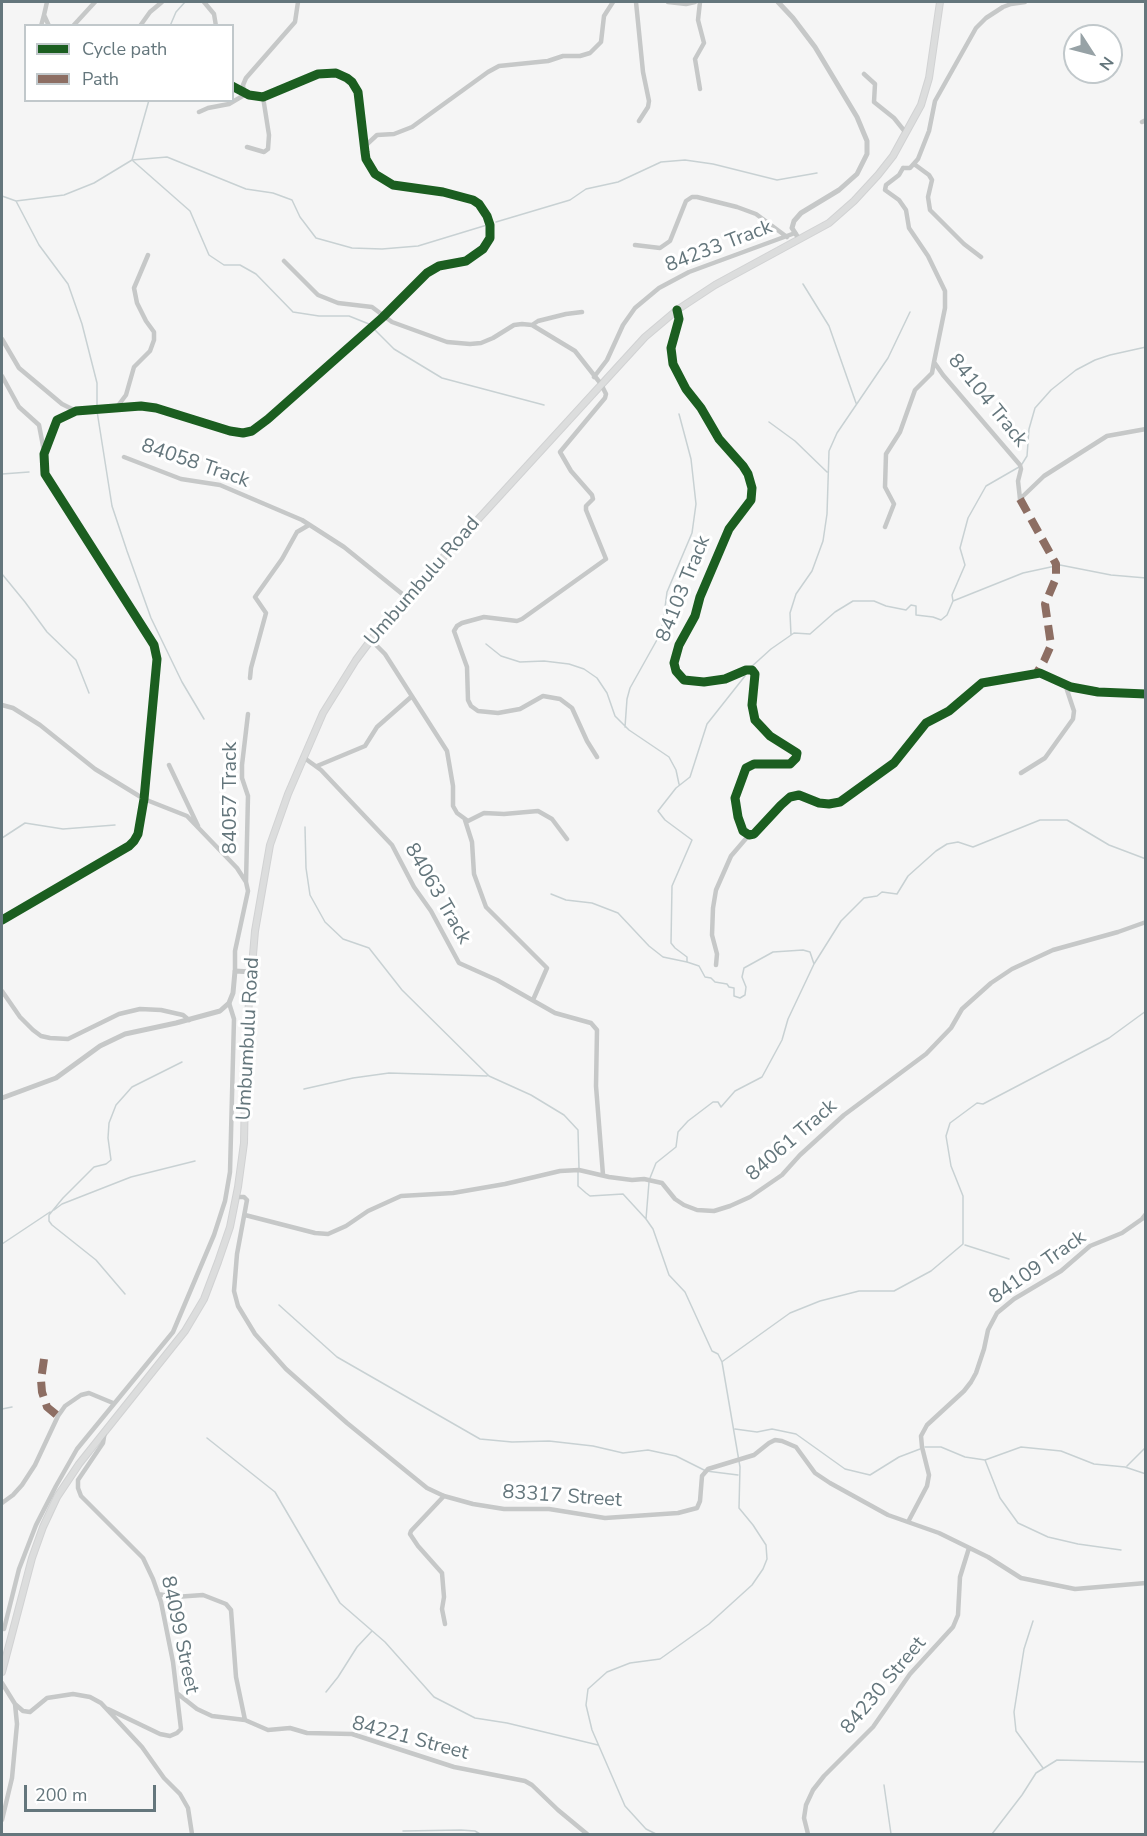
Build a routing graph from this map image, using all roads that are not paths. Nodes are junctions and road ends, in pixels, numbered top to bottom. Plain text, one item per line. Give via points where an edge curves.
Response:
1 (47, 2) edge
2 (95, 2) edge
3 (162, 2) edge
4 (204, 2) edge
5 (298, 2) edge
6 (613, 2) edge
7 (636, 2) edge
8 (668, 2) edge
9 (695, 2) edge
10 (700, 2) edge
11 (778, 2) edge
12 (940, 2) edge
13 (1025, 2) edge
14 (44, 15) junction
15 (42, 24) edge
16 (48, 24) edge
17 (75, 24) edge
18 (141, 24) edge
19 (216, 24) edge
20 (864, 74) dead end
21 (234, 87) edge
22 (700, 89) dead end
23 (246, 94) junction
24 (263, 97) junction
25 (233, 102) edge
26 (234, 102) edge
27 (199, 112) dead end
28 (639, 121) dead end
29 (906, 133) junction
30 (247, 147) dead end
31 (364, 147) junction
32 (893, 156) junction
33 (914, 164) junction
34 (903, 168) junction
35 (797, 236) junction
36 (786, 237) junction
37 (635, 245) dead end
38 (148, 255) dead end
39 (981, 257) dead end
40 (284, 261) dead end
41 (677, 310) junction
42 (582, 312) dead end
43 (383, 317) junction
44 (532, 325) junction
45 (2, 339) edge
46 (934, 362) junction
47 (2, 376) edge
48 (594, 377) junction
49 (601, 384) junction
50 (117, 407) junction
51 (76, 411) junction
52 (1146, 429) edge
53 (44, 453) junction
54 (124, 457) dead end
55 (309, 525) junction
56 (885, 527) dead end
57 (406, 597) junction
58 (370, 639) junction
59 (250, 678) dead end
60 (1065, 684) junction
61 (1146, 694) edge
62 (411, 697) junction
63 (2, 705) edge
64 (248, 714) dead end
65 (303, 757) junction
66 (597, 757) dead end
67 (169, 765) dead end
68 (317, 766) junction
69 (1021, 773) dead end
70 (144, 799) junction
71 (465, 820) junction
72 (200, 831) junction
73 (749, 835) junction
74 (567, 839) dead end
75 (246, 882) junction
76 (2, 920) edge
77 (1146, 922) edge
78 (716, 965) dead end
79 (235, 971) junction
80 (252, 972) junction
81 (2, 991) edge
82 (533, 1000) junction
83 (229, 1003) junction
84 (189, 1020) junction
85 (2, 1098) edge
86 (603, 1175) junction
87 (236, 1200) junction
88 (225, 1201) junction
89 (1146, 1214) edge
90 (245, 1215) junction
91 (173, 1332) junction
92 (180, 1337) junction
93 (113, 1403) junction
94 (105, 1431) junction
95 (444, 1496) junction
96 (2, 1503) edge
97 (908, 1521) junction
98 (969, 1548) junction
99 (1146, 1583) edge
100 (158, 1594) junction
101 (445, 1624) dead end
102 (3, 1628) edge
103 (12, 1632) junction
104 (2, 1672) edge
105 (2, 1683) edge
106 (178, 1694) junction
107 (15, 1704) junction
108 (108, 1709) junction
109 (245, 1720) junction
110 (2, 1820) edge
111 (192, 1834) edge
112 (587, 1834) edge
113 (808, 1834) edge

1 - 14 street
2 - 17 street
3 - 18 street
4 - 19 street via 214,14
5 - 23 street via 295,22 244,82
6 - 31 street via 604,16 601,42 590,53 499,66 412,127 377,135
7 - 28 street via 649,101
8 - 9 street
10 - 22 street via 698,20 704,43 695,59
11 - 35 street via 815,47 860,122 867,141 867,154 857,174 796,218 792,225
12 - 29 main road, Umbumbulu Road via 929,78 921,105
13 - 33 street via 1003,7 976,28 935,100 924,146
14 - 15 street
14 - 16 street
20 - 29 street via 875,84 874,102
21 - 23 street
23 - 24 street
23 - 26 street
24 - 30 street via 268,149 264,152
24 - 31 street via 318,74 342,75 352,81 358,92
25 - 27 street
29 - 32 main road, Umbumbulu Road
31 - 43 street via 370,167 386,182 468,198 483,209 490,225 490,238 483,249 465,261 439,266 428,273
32 - 34 street
32 - 35 main road, Umbumbulu Road via 829,223
33 - 34 street
33 - 39 street via 932,180 930,210
34 - 46 street, 84104 Track via 885,190 906,210 909,228 945,291
35 - 36 street, 84233 Track
35 - 41 main road, Umbumbulu Road
36 - 37 street via 756,214 692,197 670,241 660,248
36 - 48 street, 84233 Track via 689,272 659,288 635,308
38 - 50 street via 134,288 154,340 150,351 134,367 126,395
40 - 43 street via 318,295 338,303 372,307
41 - 49 main road, Umbumbulu Road
41 - 73 street, 84103 Track via 679,319 671,348 673,364 718,439 743,466 752,488 751,500 729,529 695,616 679,645 676,671 684,680 704,682 725,680 752,670 755,720 770,736 797,753 790,764 754,764 742,774 735,807 740,825
42 - 44 street
43 - 44 street via 424,335 462,344 488,340 514,325
43 - 50 street via 252,431 230,431 148,407
44 - 48 street via 575,351
45 - 51 street via 19,368
46 - 52 street, 84104 Track via 1020,465 1020,499 1044,476 1107,436
46 - 56 street via 932,373 915,390 900,432 886,454 885,487 894,504
47 - 53 street via 19,407 39,425
48 - 49 street
49 - 57 main road, Umbumbulu Road
49 - 66 street via 605,398 560,452 592,495 586,510 606,559 522,619 484,617 462,623 454,631 467,667 471,706 478,711 498,713 520,708 543,696 560,699 572,708
50 - 51 street
51 - 53 street via 57,420
53 - 70 street via 45,474 154,645 156,684
54 - 55 street, 84058 Track via 181,479 220,485
55 - 57 street, 84058 Track via 344,547
55 - 59 street via 297,532 255,597 266,613
57 - 58 main road, Umbumbulu Road
58 - 62 street via 385,654
58 - 65 main road, Umbumbulu Road via 324,713
60 - 61 street via 1098,692
60 - 69 street via 1073,719 1046,758
60 - 73 street via 1040,673 982,683 949,711 926,723 894,763 840,802 819,803 799,795 790,797 759,831
62 - 68 street via 377,727 365,746
62 - 71 street via 447,751 453,806
63 - 70 street via 40,725 94,769
64 - 75 street, 84057 Track via 242,765 248,796
65 - 68 street, 84063 Track
65 - 80 main road, Umbumbulu Road via 270,845 256,922
67 - 72 street
68 - 82 street, 84063 Track via 392,844 459,963
70 - 72 street via 186,816
70 - 76 street via 138,834 129,846
71 - 74 street via 484,813 538,811 552,819
71 - 82 street via 483,902 547,968
72 - 75 street
73 - 78 street via 731,856 716,890 712,935
75 - 79 street, 84057 Track via 248,891 235,951
77 - 86 street, 84061 Track via 1053,950 991,983 962,1009 938,1044 844,1115 782,1175 750,1197 714,1211 697,1210 675,1199 662,1182
79 - 80 street
79 - 83 street
80 - 87 main road, Umbumbulu Road via 244,1143
81 - 84 street via 33,1030 50,1038 68,1039 119,1014 140,1009 161,1010
82 - 86 street, 84063 Track via 555,1013 591,1023 597,1030 596,1086
83 - 84 street via 220,1011
83 - 88 street via 234,1018 230,1172
84 - 85 street via 125,1034 56,1078
86 - 90 street, 84061 Track via 560,1171 475,1189 401,1196 328,1234
87 - 88 street
87 - 90 street via 248,1200
87 - 92 main road, Umbumbulu Road via 204,1299
88 - 91 street
89 - 97 street, 84109 Track via 1122,1233 1090,1246 1061,1271 997,1313 971,1382 927,1425 921,1436 929,1475
90 - 95 street, 83317 Street via 234,1291 255,1334 286,1369 347,1423 427,1488
91 - 92 street
91 - 93 street
92 - 94 main road, Umbumbulu Road
93 - 96 street via 89,1393 65,1406 35,1465 13,1496
93 - 102 street via 77,1449 36,1525
94 - 100 street, 84099 Street via 103,1443 78,1479 78,1488 81,1496 143,1558
94 - 103 main road, Umbumbulu Road via 57,1497 43,1527
95 - 97 street, 83317 Street via 504,1509 549,1509 605,1518 678,1513 697,1508 702,1476 708,1468 754,1455 775,1440 796,1447 822,1478 877,1510
95 - 101 street via 410,1534 442,1573
97 - 98 street, 83317 Street
98 - 99 street, 83317 Street via 1021,1578 1058,1587 1083,1589
98 - 113 street, 84230 Street via 960,1577 958,1615 953,1627 910,1674 873,1727 813,1790 804,1818
100 - 106 street, 84099 Street
100 - 109 street via 175,1598 203,1595 231,1610 236,1677
102 - 103 street
103 - 104 main road, Umbumbulu Road
105 - 107 street
106 - 108 street, 84099 Street via 181,1729 170,1736
106 - 109 street, 84221 Street via 203,1713
107 - 108 street via 30,1712 47,1698 72,1694 95,1699
107 - 110 street via 14,1767
108 - 111 street via 185,1801
109 - 112 street, 84221 Street via 268,1730 290,1728 308,1733 352,1734 454,1767 525,1781

